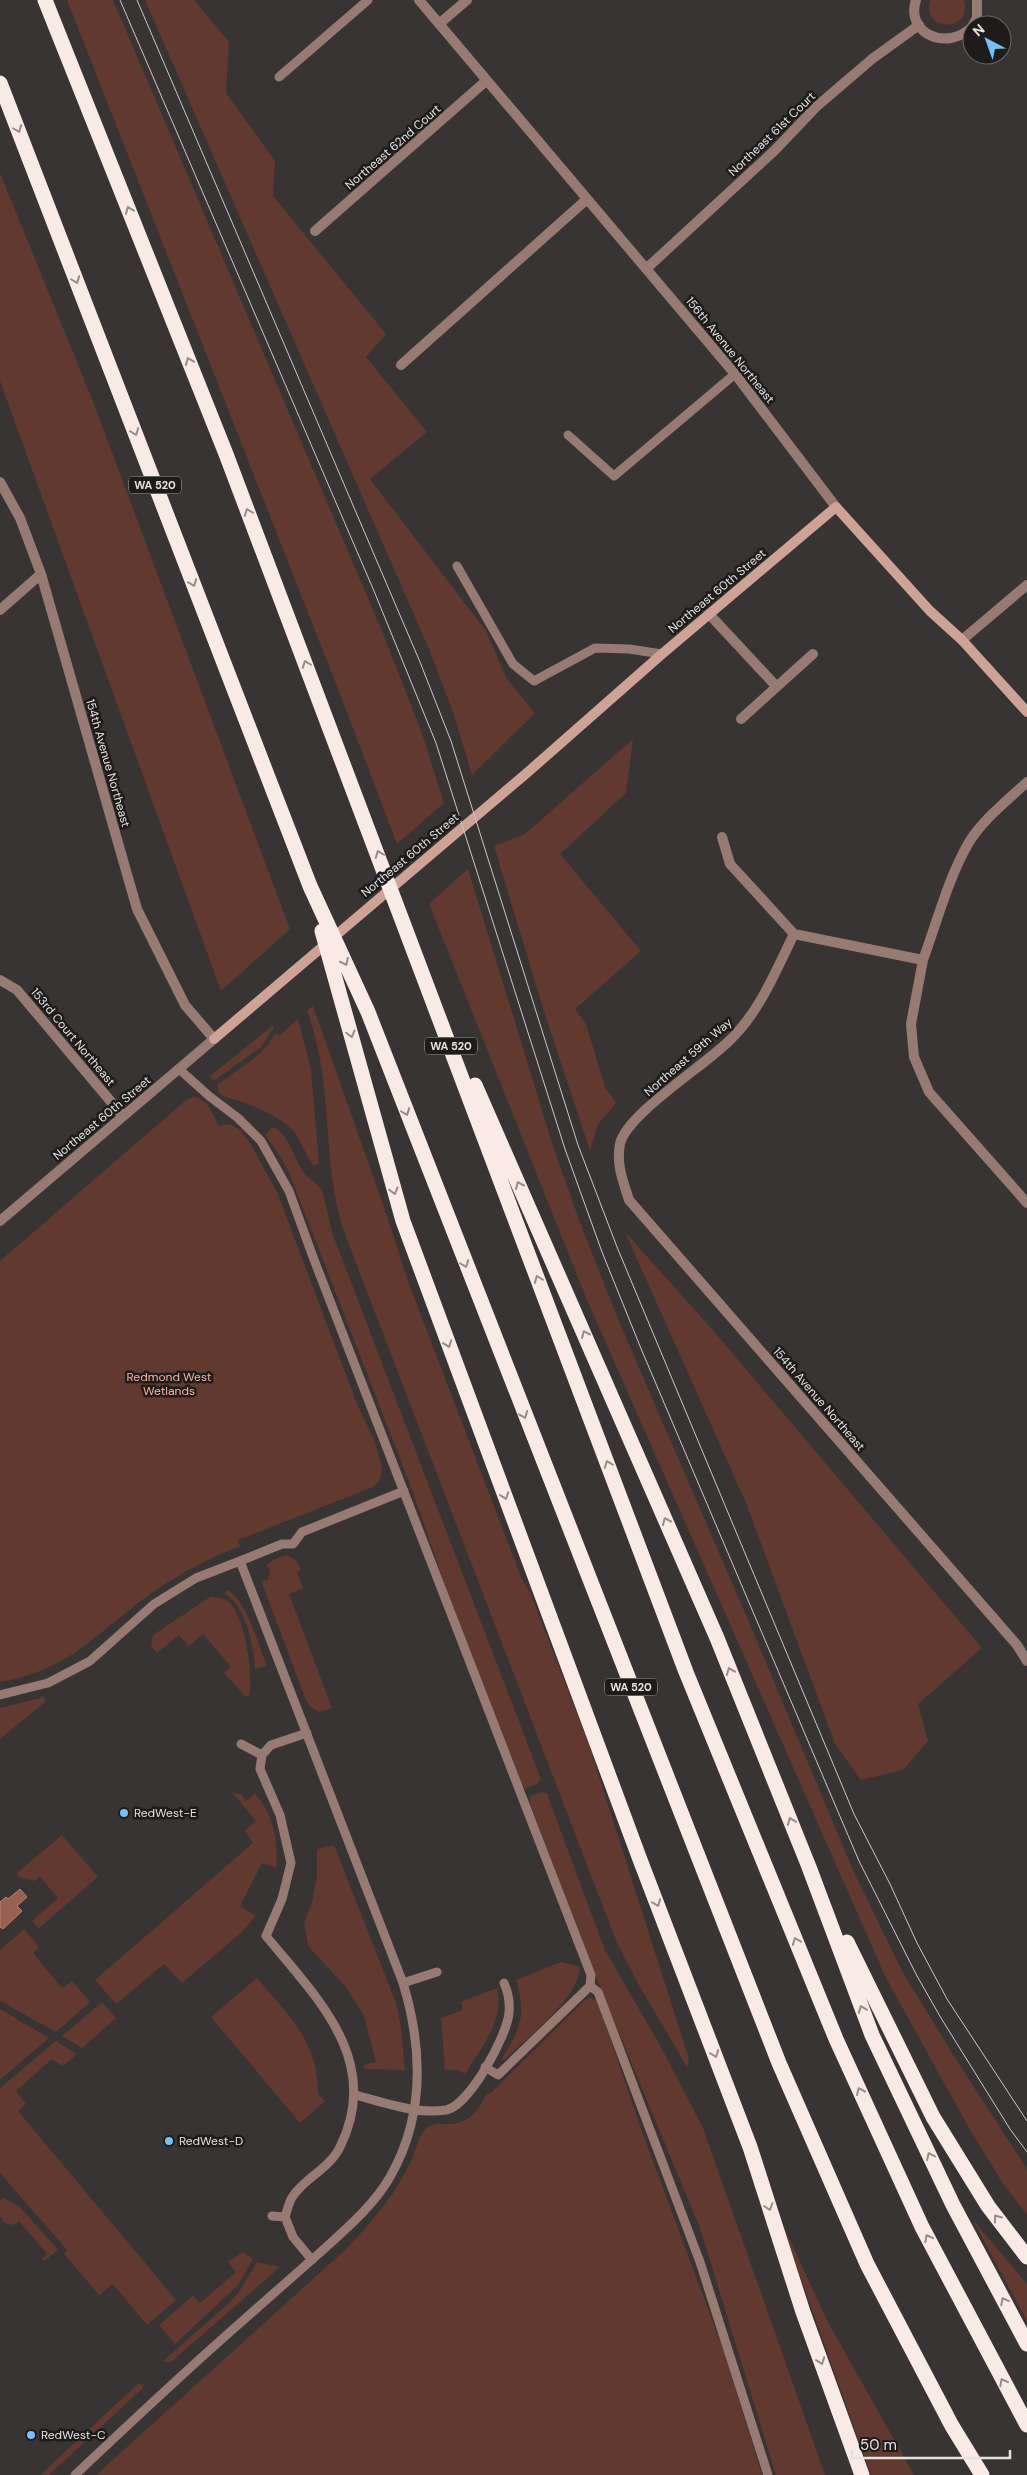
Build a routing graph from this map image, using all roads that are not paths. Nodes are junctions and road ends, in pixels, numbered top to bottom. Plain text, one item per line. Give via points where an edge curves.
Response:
1 (45, 0) edge
2 (368, 0) edge
3 (419, 0) edge
4 (468, 0) edge
5 (916, 0) edge
6 (977, 0) edge
7 (977, 15) edge
8 (439, 24) junction
9 (919, 25) junction
10 (962, 34) edge
11 (279, 77) dead end
12 (486, 81) junction
13 (0, 83) edge
14 (586, 200) junction
15 (315, 231) dead end
16 (647, 268) junction
17 (401, 365) dead end
18 (735, 374) junction
19 (568, 435) dead end
20 (0, 482) edge
21 (836, 507) junction
22 (457, 566) dead end
23 (42, 574) junction
24 (1027, 585) edge
25 (0, 610) edge
26 (709, 614) junction
27 (962, 640) junction
28 (662, 654) junction
29 (813, 654) dead end
30 (776, 686) junction
31 (1027, 712) edge
32 (741, 719) dead end
33 (1027, 782) edge
34 (722, 837) dead end
35 (310, 886) junction
36 (408, 932) junction
37 (794, 934) junction
38 (923, 960) junction
39 (0, 980) edge
40 (214, 1039) junction
41 (180, 1069) junction
42 (123, 1116) junction
43 (620, 1142) joint
44 (1027, 1202) edge
45 (0, 1222) edge
46 (404, 1491) junction
47 (240, 1561) junction
48 (1027, 1661) edge
49 (0, 1696) edge
50 (307, 1733) junction
51 (241, 1744) dead end
52 (262, 1755) junction
53 (810, 1866) junction
54 (437, 1972) dead end
55 (504, 1983) dead end
56 (403, 1984) junction
57 (590, 1986) junction
58 (485, 2067) junction
59 (355, 2095) junction
60 (415, 2109) junction
61 (272, 2216) dead end
62 (285, 2217) junction
63 (1027, 2257) edge
64 (312, 2260) junction
65 (1027, 2344) edge
66 (1027, 2425) edge
67 (75, 2475) edge
68 (768, 2475) edge
69 (862, 2475) edge
70 (982, 2475) edge

36 -> 1 highway, WA 520 via 226,454
2 - 11 lane
3 - 8 street, 156th Avenue Northeast
4 - 8 street
5 - 9 street via 915,15
6 - 7 street
8 - 12 street, 156th Avenue Northeast
9 - 10 street via 935,38 955,39
9 - 16 street, Northeast 61st Court via 872,58 816,107 774,151
12 - 14 street, 156th Avenue Northeast
12 - 15 street, Northeast 62nd Court
13 -> 35 highway, WA 520
14 - 16 street, 156th Avenue Northeast
14 - 17 street
16 - 18 street, 156th Avenue Northeast
18 - 19 lane via 614,476
18 - 21 street, 156th Avenue Northeast
20 - 23 street, 154th Avenue Northeast via 20,518
21 - 26 street, Northeast 60th Street
21 - 27 street, 156th Avenue Northeast via 930,611
22 - 28 lane via 513,664 534,681 595,648
23 - 25 street
23 - 40 street, 154th Avenue Northeast via 137,909 185,1004
24 - 27 street
26 - 28 street, Northeast 60th Street
26 - 30 street
27 - 31 street, 156th Avenue Northeast
28 - 40 street, Northeast 60th Street
29 - 30 street
30 - 32 street
33 - 38 street via 968,843
34 - 37 street via 730,864
35 -> 69 highway via 403,1221 750,2146 803,2312
35 -> 70 highway, WA 520 via 368,1012 778,2062 867,2264 952,2426
53 -> 36 highway via 717,1638
66 -> 36 highway, WA 520 via 922,2228 836,2039 686,1672
37 - 38 street
37 - 43 street, Northeast 59th Way via 754,1013 732,1039 633,1122
38 - 44 street via 911,1024 914,1057 925,1084 950,1117
39 - 42 street, 153rd Court Northeast via 17,990
40 - 41 street, Northeast 60th Street
41 - 42 street, Northeast 60th Street
41 - 46 lane via 261,1141 289,1191 312,1258
42 - 45 street, Northeast 60th Street
43 - 48 street, 154th Avenue Northeast via 618,1166 628,1200 1017,1645
46 - 47 lane via 302,1532 293,1544 282,1544
46 - 57 lane via 591,1975
47 - 49 lane via 196,1578 154,1604 90,1660 48,1683
47 - 50 lane
50 - 52 lane via 271,1745
50 - 56 lane
51 - 52 lane
52 - 59 lane via 260,1769 280,1815 291,1863 282,1899 266,1936 338,2027 351,2060
63 -> 53 highway via 959,2163 933,2117
65 -> 53 highway via 953,2205 872,2035
54 - 56 lane
55 - 58 lane via 509,2014 497,2047
56 - 60 lane via 416,2035
57 - 58 lane via 498,2075
57 - 68 lane via 598,1992 700,2262
58 - 60 lane via 463,2100 447,2110
59 - 60 lane
59 - 62 lane via 340,2148 320,2172 293,2196
60 - 64 lane via 390,2177 356,2220
61 - 62 lane
62 - 64 lane via 293,2237
64 - 67 lane via 210,2349

